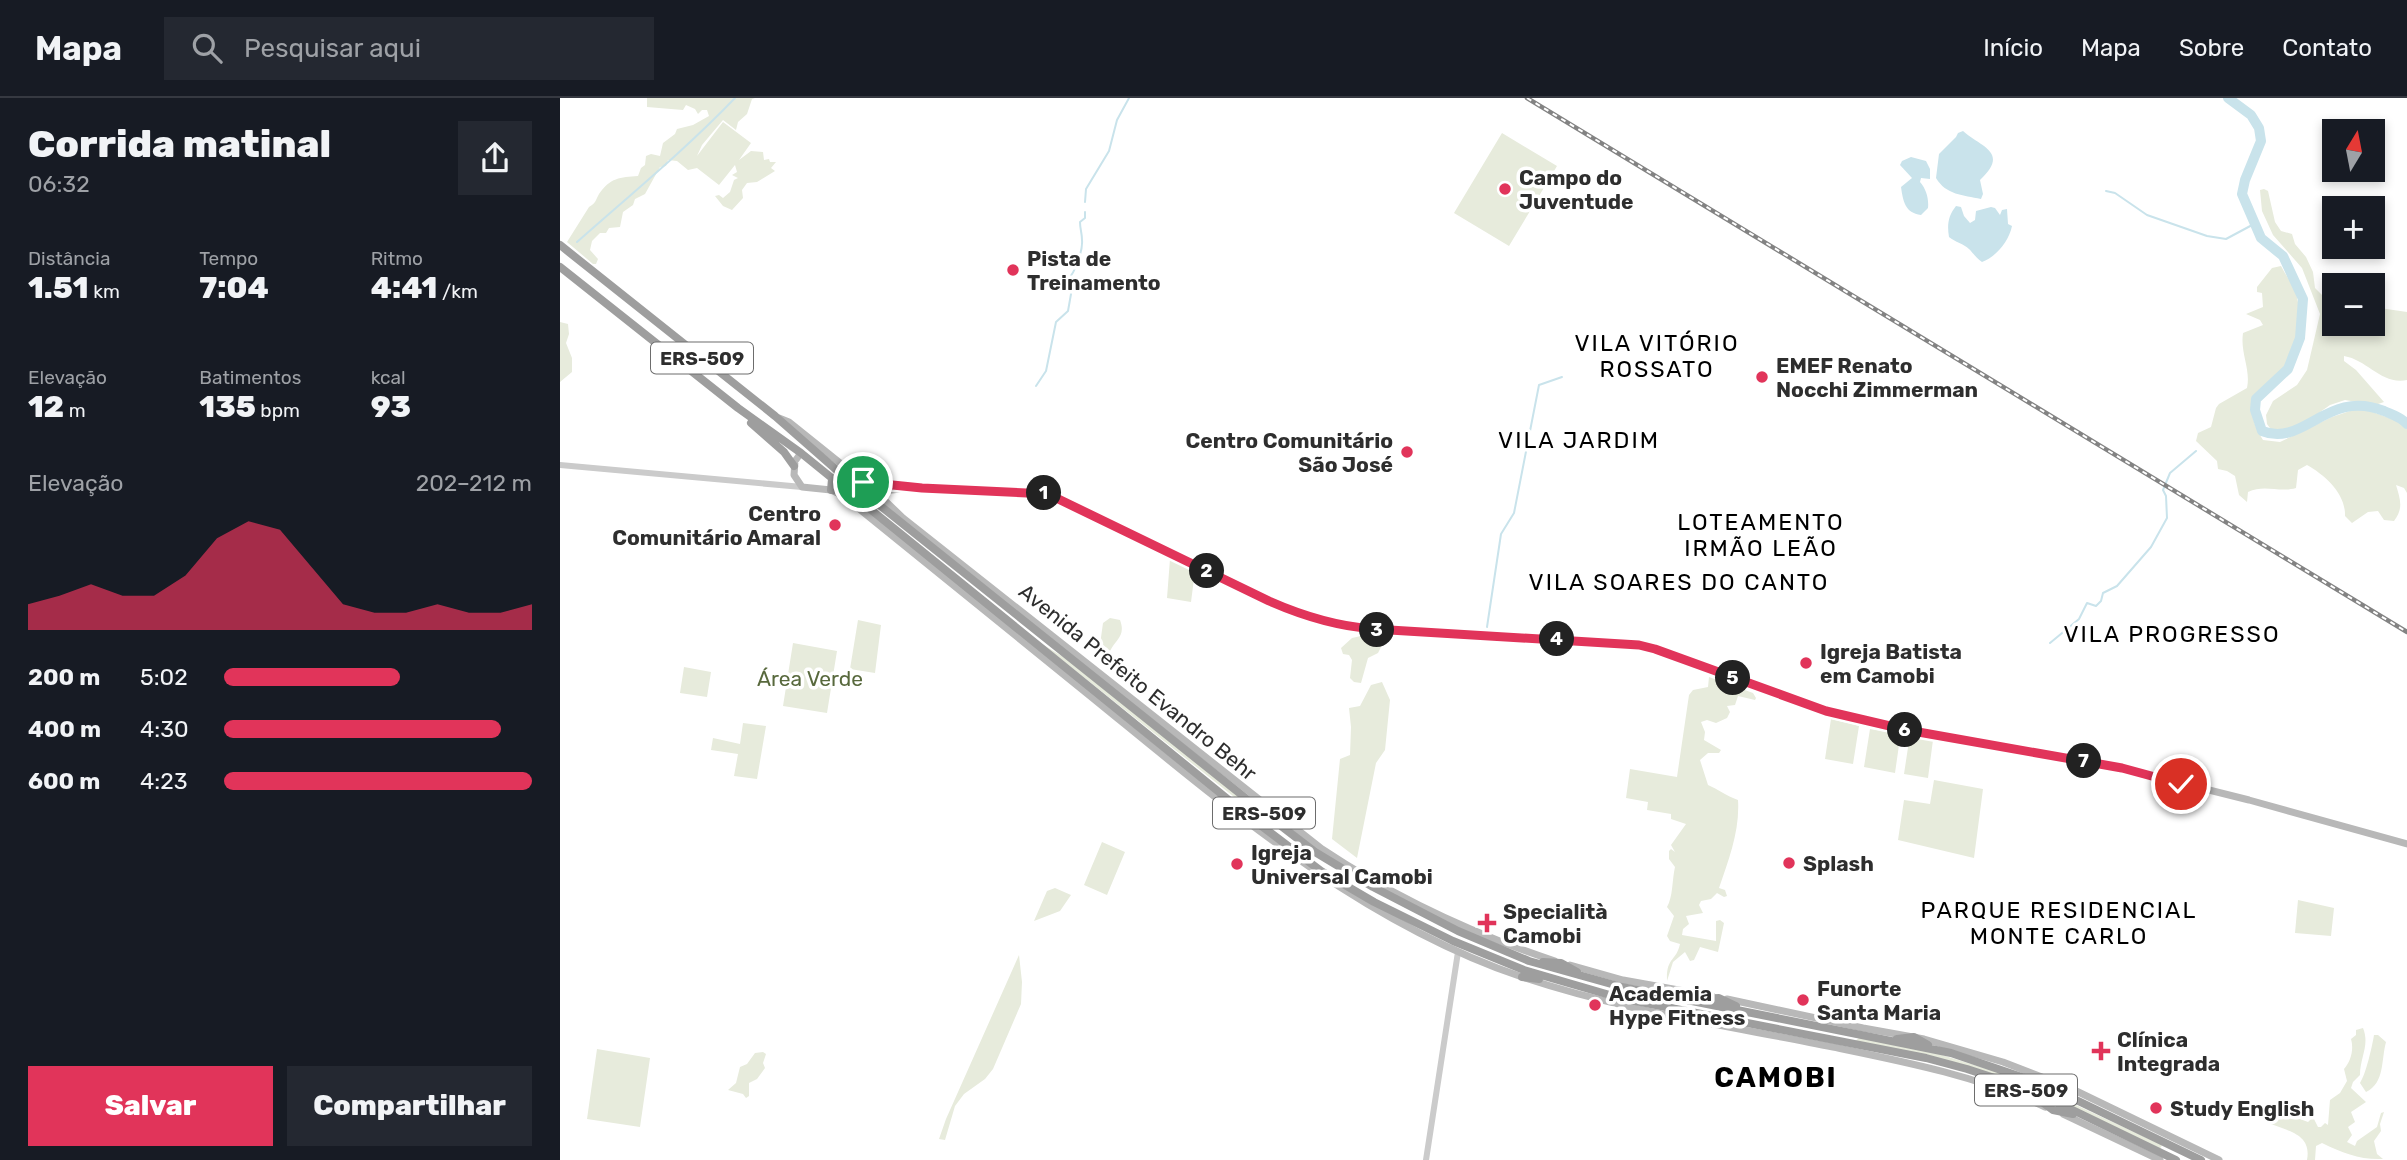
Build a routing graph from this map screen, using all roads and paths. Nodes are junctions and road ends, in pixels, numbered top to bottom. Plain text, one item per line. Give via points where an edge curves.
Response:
1 (560, 245) edge
2 (560, 267) edge
3 (738, 408) junction
4 (775, 416) junction
5 (816, 452) junction
6 (801, 453) junction
7 (560, 465) edge
8 (794, 470) junction
9 (832, 479) junction
10 (848, 480) junction
11 (863, 482) junction
12 (784, 486) junction
13 (802, 487) junction
14 (922, 488) junction
15 (831, 490) junction
16 (846, 490) junction
17 (878, 499) junction
18 (865, 505) junction
19 (965, 574) junction
20 (958, 582) junction
21 (995, 589) junction
22 (976, 604) junction
23 (1017, 615) junction
24 (1031, 645) junction
25 (1061, 650) junction
26 (1181, 769) junction
27 (1217, 791) junction
28 (2407, 844) edge
29 (1318, 850) junction
30 (1295, 852) junction
31 (1374, 902) junction
32 (1407, 925) junction
33 (1482, 942) junction
34 (1462, 949) junction
35 (1529, 961) junction
36 (1561, 963) junction
37 (1521, 977) junction
38 (1592, 980) junction
39 (1557, 981) junction
40 (1718, 998) junction
41 (1686, 999) junction
42 (1749, 1012) junction
43 (1862, 1032) junction
44 (1808, 1036) junction
45 (1914, 1037) junction
46 (1891, 1040) junction
47 (1835, 1041) junction
48 (1845, 1043) junction
49 (1820, 1044) junction
50 (1936, 1050) junction
51 (2028, 1090) junction
52 (2053, 1110) junction
53 (2087, 1117) junction
54 (1426, 1160) edge
55 (2160, 1160) edge
56 (2176, 1160) edge
57 (2201, 1160) edge
58 (2219, 1160) edge

1 - 4 highway, Avenida Prefeito Evandro Behr / ERS-509
2 - 3 highway, Avenida Prefeito Evandro Behr / ERS-509
3 - 6 highway, Avenida Prefeito Evandro Behr / ERS-509
3 - 8 highway, ERS-509 via 784,452
4 - 5 highway, Avenida Prefeito Evandro Behr / ERS-509
4 - 11 main road, Avenida Prefeito Evandro Behr / ERS-509 via 789,422
5 - 6 highway
5 - 10 highway, Avenida Prefeito Evandro Behr / ERS-509
6 - 8 main road
6 - 9 highway, Avenida Prefeito Evandro Behr / ERS-509
7 - 12 street
8 - 12 street
8 - 13 main road, ERS-509
9 - 15 highway
9 - 16 highway, Avenida Prefeito Evandro Behr / ERS-509
10 - 11 highway
10 - 17 highway, Avenida Prefeito Evandro Behr / ERS-509
11 - 14 main road
11 - 17 main road, Avenida Prefeito Evandro Behr / ERS-509
12 - 13 street
13 - 15 main road, Avenida Prefeito Evandro Behr / ERS-509
14 - 17 main road via 889,489
14 - 28 main road via 1048,494 1269,601 1335,624 1639,645 1826,711 2122,768
15 - 16 highway
15 - 22 main road, Avenida Prefeito Evandro Behr / ERS-509
16 - 18 highway, Avenida Prefeito Evandro Behr / ERS-509
17 - 18 highway
17 - 19 highway, Avenida Prefeito Evandro Behr / ERS-509
17 - 21 main road, Avenida Prefeito Evandro Behr / ERS-509
18 - 20 highway, Avenida Prefeito Evandro Behr / ERS-509
19 - 21 highway, ERS-509
19 - 23 highway, Avenida Prefeito Evandro Behr / ERS-509
20 - 22 highway, ERS-509
20 - 24 highway, Avenida Prefeito Evandro Behr / ERS-509
21 - 23 highway, ERS-509
21 - 29 main road, Avenida Prefeito Evandro Behr / ERS-509
22 - 24 main road, Avenida Prefeito Evandro Behr / ERS-509
23 - 25 highway, Avenida Prefeito Evandro Behr / ERS-509
24 - 25 highway, ERS-509 via 1042,641
24 - 26 main road, Avenida Prefeito Evandro Behr / ERS-509
24 - 27 highway, Avenida Prefeito Evandro Behr / ERS-509
25 - 29 highway, Avenida Prefeito Evandro Behr / ERS-509
26 - 27 highway, ERS-509
26 - 32 main road, Avenida Prefeito Evandro Behr / ERS-509 via 1283,849
27 - 30 highway, Avenida Prefeito Evandro Behr / ERS-509
29 - 30 highway, ERS-509
29 - 33 highway, Avenida Prefeito Evandro Behr / ERS-509 via 1383,893
29 - 36 main road, Avenida Prefeito Evandro Behr / ERS-509 via 1416,904 1512,947
30 - 31 highway, Avenida Prefeito Evandro Behr / ERS-509
31 - 32 highway, ERS-509
31 - 34 highway, Avenida Prefeito Evandro Behr / ERS-509
32 - 34 main road, Avenida Prefeito Evandro Behr / ERS-509
33 - 34 highway
33 - 35 highway, Avenida Prefeito Evandro Behr / ERS-509
34 - 37 main road, Avenida Prefeito Evandro Behr / ERS-509
34 - 39 highway, Avenida Prefeito Evandro Behr / ERS-509
34 - 54 street
35 - 36 highway, ERS-509
35 - 38 highway, Avenida Prefeito Evandro Behr / ERS-509
36 - 38 highway, ERS-509
36 - 40 main road, Avenida Prefeito Evandro Behr / ERS-509
37 - 39 highway, ERS-509
37 - 49 main road, Avenida Prefeito Evandro Behr / ERS-509 via 1619,1004
38 - 41 highway, Avenida Prefeito Evandro Behr / ERS-509
39 - 44 highway, Avenida Prefeito Evandro Behr / ERS-509
40 - 41 highway, ERS-509
40 - 42 highway, ERS-509
40 - 43 main road, Avenida Prefeito Evandro Behr / ERS-509
41 - 42 highway, Avenida Prefeito Evandro Behr / ERS-509
42 - 43 highway, Avenida Prefeito Evandro Behr / ERS-509
43 - 45 main road, Avenida Prefeito Evandro Behr / ERS-509
43 - 46 highway, Avenida Prefeito Evandro Behr / ERS-509
43 - 48 highway
44 - 47 highway, Avenida Prefeito Evandro Behr / ERS-509
44 - 49 highway, ERS-509
45 - 46 highway, ERS-509
45 - 50 highway, ERS-509
45 - 58 main road, Avenida Prefeito Evandro Behr / ERS-509 via 2076,1090
46 - 50 highway, Avenida Prefeito Evandro Behr / ERS-509
47 - 48 highway, Avenida Prefeito Evandro Behr / ERS-509
47 - 49 highway, ERS-509
48 - 51 highway, Avenida Prefeito Evandro Behr / ERS-509 via 1926,1058
49 - 52 main road, Avenida Prefeito Evandro Behr / ERS-509 via 1945,1071 2009,1090
50 - 57 highway, Avenida Prefeito Evandro Behr / ERS-509 via 2045,1086
51 - 52 highway, ERS-509
51 - 53 highway, Avenida Prefeito Evandro Behr / ERS-509
52 - 53 highway, ERS-509
52 - 55 main road, Avenida Prefeito Evandro Behr / ERS-509
53 - 56 highway, Avenida Prefeito Evandro Behr / ERS-509

